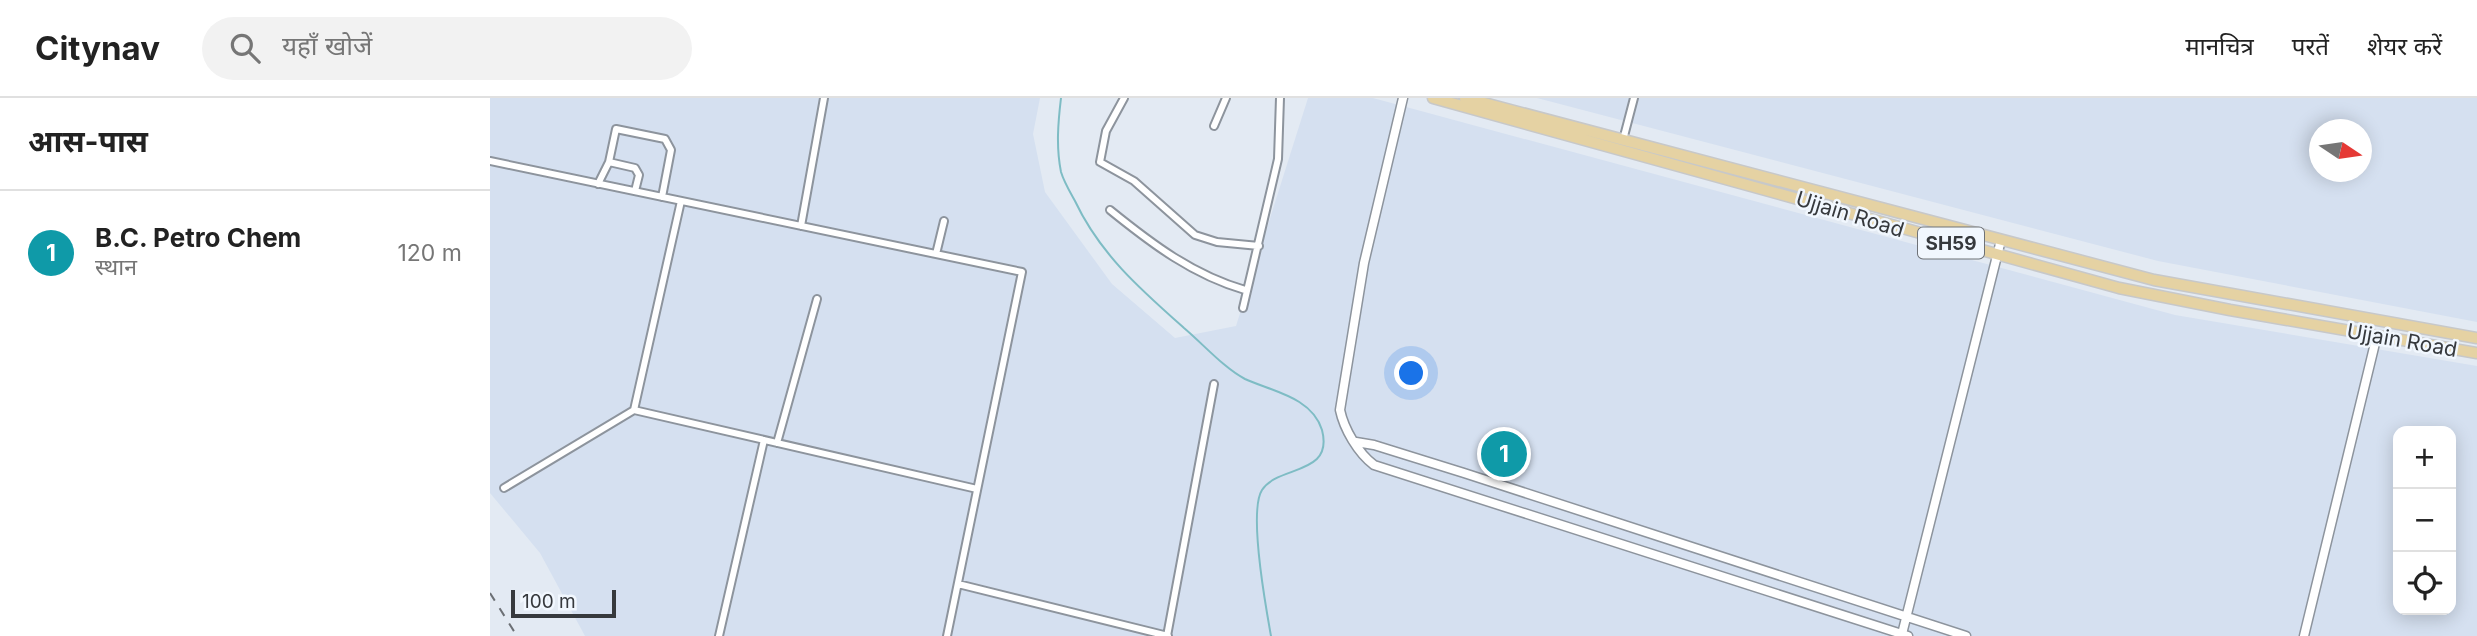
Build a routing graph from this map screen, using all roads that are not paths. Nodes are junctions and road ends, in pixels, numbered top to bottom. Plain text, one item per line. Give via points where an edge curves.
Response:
1 (824, 98) edge
2 (1124, 98) edge
3 (1226, 98) edge
4 (1280, 98) edge
5 (1403, 98) edge
6 (1433, 98) edge
7 (1465, 98) edge
8 (1634, 98) edge
9 (1214, 126) dead end
10 (1621, 145) junction
11 (490, 161) edge
12 (609, 162) junction
13 (598, 184) junction
14 (635, 191) junction
15 (662, 197) junction
16 (681, 201) junction
17 (1110, 210) dead end
18 (944, 220) dead end
19 (801, 226) junction
20 (2001, 240) junction
21 (1259, 246) junction
22 (936, 254) junction
23 (1998, 254) junction
24 (1245, 290) junction
25 (817, 299) dead end
26 (1243, 308) dead end
27 (2377, 335) junction
28 (2477, 338) edge
29 (2477, 353) edge
30 (1214, 384) dead end
31 (634, 410) junction
32 (764, 440) junction
33 (1356, 442) junction
34 (777, 443) junction
35 (504, 488) dead end
36 (977, 489) junction
37 (958, 584) junction
38 (1908, 618) junction
39 (1905, 635) edge
40 (719, 636) edge
41 (947, 636) edge
42 (1168, 636) edge
43 (1966, 636) edge
44 (2304, 636) edge

1 - 19 street
2 - 21 street via 1106,131 1100,162 1135,181 1195,235
3 - 9 street
4 - 21 street via 1278,159
5 - 33 street via 1364,263 1342,393 1343,424
6 - 10 main road, Ujjain Road / SH59
7 - 10 main road, Ujjain Road / SH59
8 - 10 street
10 - 20 main road, Ujjain Road / SH59
10 - 23 main road, Ujjain Road / SH59
11 - 13 street
12 - 13 street
12 - 14 street via 635,168 639,176
12 - 15 street via 616,129 665,139 671,150
13 - 14 street
14 - 15 street
15 - 16 street
16 - 19 street
16 - 31 street
17 - 24 street via 1205,277
18 - 22 street
19 - 22 street
20 - 23 street
20 - 28 main road, Ujjain Road / SH59 via 2228,296
21 - 24 street
22 - 36 street via 1022,272
23 - 27 main road, Ujjain Road / SH59 via 2160,297
23 - 38 street
24 - 26 street
25 - 34 street
27 - 29 main road, Ujjain Road / SH59
27 - 44 street
30 - 42 street
31 - 32 street
31 - 35 street
32 - 34 street
32 - 40 street
33 - 38 street via 1464,472
33 - 39 street via 1374,465
34 - 36 street
36 - 37 street
37 - 41 street
37 - 42 street
38 - 39 street
38 - 43 street

